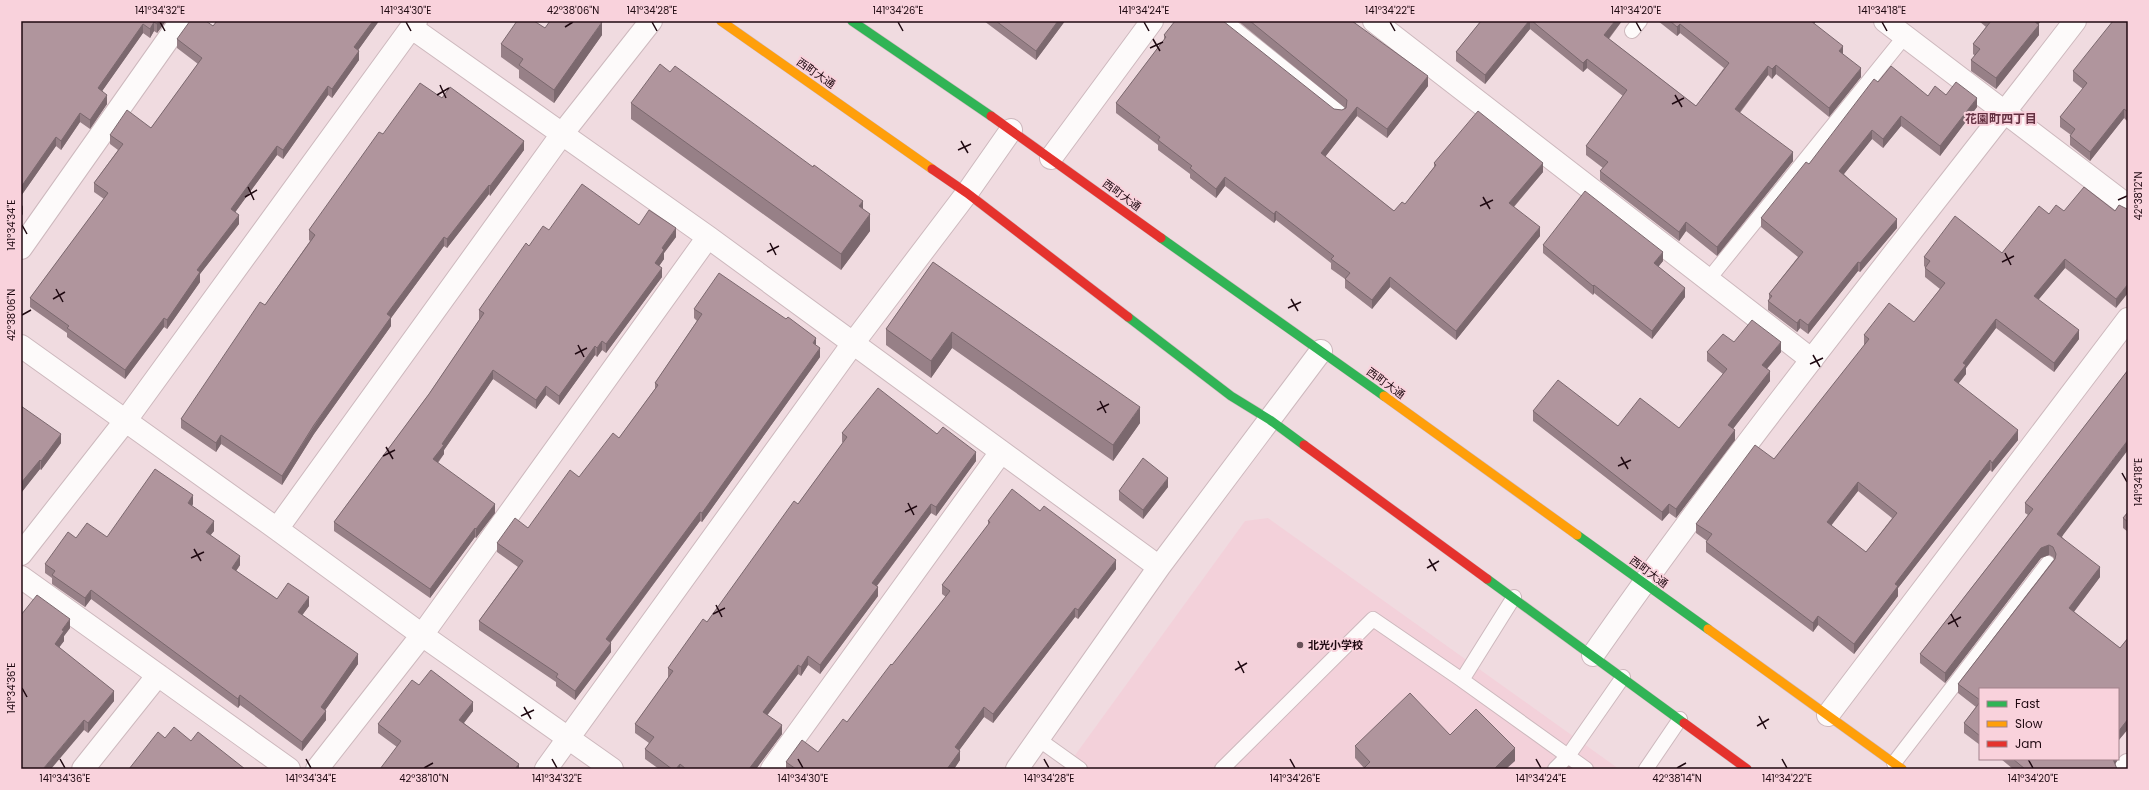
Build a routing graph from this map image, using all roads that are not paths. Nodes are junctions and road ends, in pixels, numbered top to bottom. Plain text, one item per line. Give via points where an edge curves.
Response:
1 (182, 21) edge
2 (651, 21) edge
3 (721, 21) edge
4 (852, 21) edge
5 (1152, 21) edge
6 (1225, 21) edge
7 (1374, 21) edge
8 (1885, 21) edge
9 (2074, 21) edge
10 (414, 24) edge
11 (1905, 36) junction
12 (2006, 111) junction
13 (1339, 112) edge
14 (1010, 130) junction
15 (562, 134) junction
16 (1051, 158) junction
17 (967, 193) junction
18 (2128, 206) edge
19 (708, 237) junction
20 (21, 248) edge
21 (1708, 280) junction
22 (2128, 319) edge
23 (854, 342) junction
24 (21, 346) edge
25 (1321, 351) junction
26 (1812, 360) junction
27 (126, 420) junction
28 (1270, 420) junction
29 (1001, 452) junction
30 (277, 529) junction
31 (21, 554) edge
32 (2048, 563) dead end
33 (1160, 567) junction
34 (21, 577) edge
35 (1643, 583) junction
36 (1514, 597) junction
37 (422, 635) junction
38 (1593, 655) junction
39 (158, 675) junction
40 (1623, 677) junction
41 (1462, 680) junction
42 (1828, 715) junction
43 (1680, 719) junction
44 (570, 738) junction
45 (1038, 739) junction
46 (1568, 756) junction
47 (1898, 766) edge
48 (2128, 766) edge
49 (83, 769) edge
50 (289, 769) edge
51 (317, 769) edge
52 (546, 769) edge
53 (612, 769) edge
54 (772, 769) edge
55 (1016, 769) edge
56 (1080, 769) edge
57 (1222, 769) edge
58 (1555, 769) edge
59 (1586, 769) edge
60 (1646, 769) edge
61 (1747, 769) edge
62 (2125, 769) edge

1 - 20 street
2 - 15 street
3 - 17 street, 西町大通
4 - 14 street, 西町大通
5 - 16 street
6 - 13 lane
7 - 21 street
8 - 11 street
9 - 12 street
10 - 15 street
10 - 27 street
11 - 12 street
11 - 21 lane
12 - 18 street
12 - 26 street
14 - 16 street, 西町大通
14 - 17 street
15 - 19 street
15 - 30 street
16 - 25 street, 西町大通
17 - 23 street
17 - 28 street, 西町大通 via 1231,396
19 - 23 street
19 - 37 street
21 - 26 street
22 - 42 street
23 - 29 street
23 - 44 street
24 - 27 street
25 - 28 street
25 - 35 street, 西町大通
26 - 35 street
27 - 30 street
27 - 31 street
28 - 33 street
28 - 36 street, 西町大通
29 - 33 street
29 - 54 street
30 - 37 street
32 - 47 lane
33 - 45 street
34 - 39 street
35 - 38 street
35 - 42 street, 西町大通
36 - 38 street, 西町大通
36 - 41 lane
37 - 44 street
37 - 51 street
38 - 40 street, 西町大通
39 - 49 street
39 - 50 street
40 - 43 street, 西町大通
40 - 46 lane
41 - 46 lane
41 - 57 lane via 1372,619
42 - 47 street, 西町大通
43 - 60 lane
43 - 61 street, 西町大通
44 - 52 street
44 - 53 street
45 - 55 street
45 - 56 lane
46 - 58 lane
46 - 59 lane
48 - 62 street

